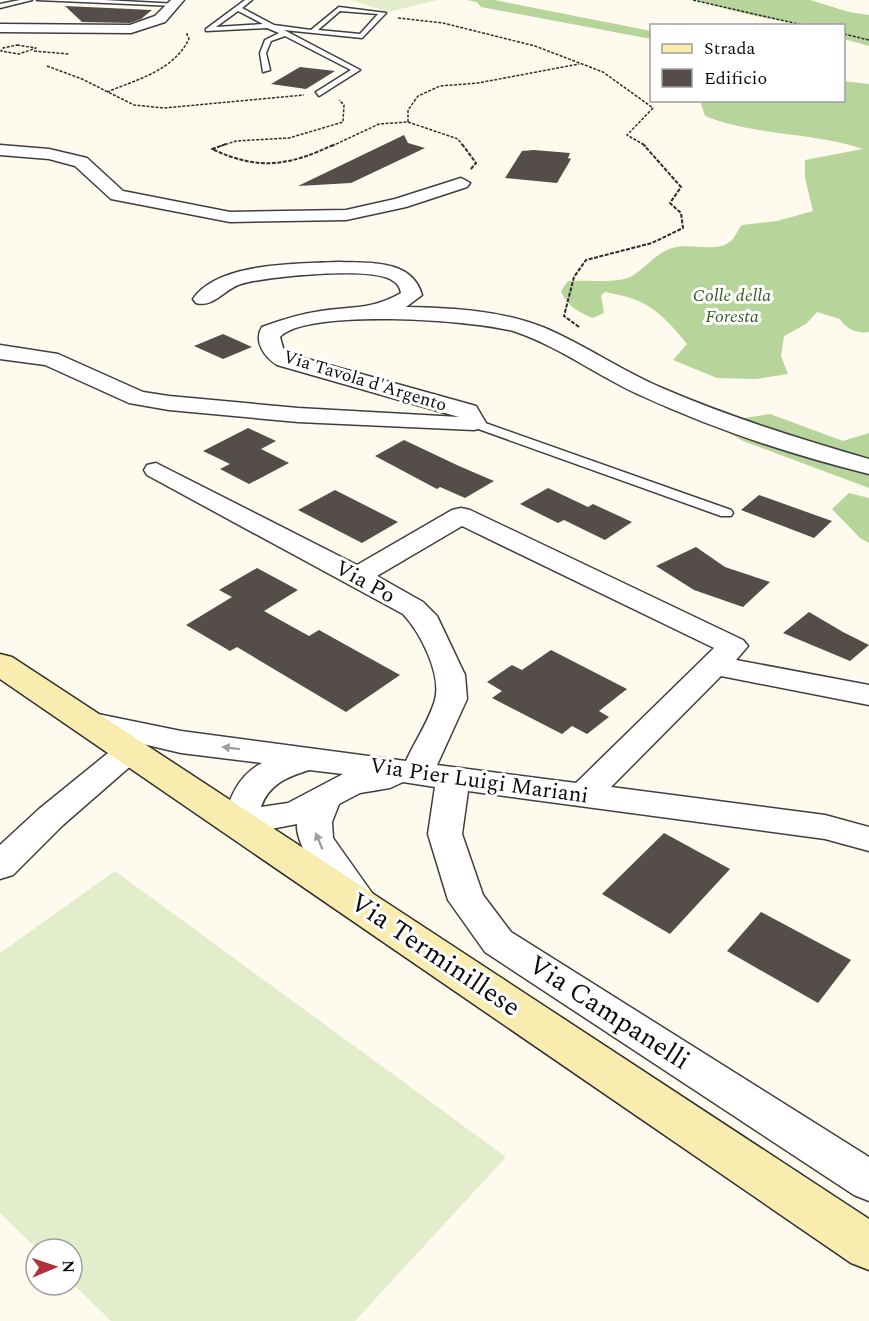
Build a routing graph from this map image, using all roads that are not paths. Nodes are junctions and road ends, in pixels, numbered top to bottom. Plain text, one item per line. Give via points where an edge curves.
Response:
1 (29, 0) edge
2 (40, 0) edge
3 (249, 0) edge
4 (337, 0) edge
5 (177, 2) edge
6 (0, 6) edge
7 (238, 9) junction
8 (377, 14) junction
9 (267, 26) junction
10 (0, 28) edge
11 (312, 32) junction
12 (283, 34) junction
13 (266, 70) dead end
14 (319, 94) road end
15 (0, 150) edge
16 (461, 183) road end
17 (204, 299) dead end
18 (363, 315) junction
19 (0, 352) edge
20 (474, 423) junction
21 (869, 467) edge
22 (156, 470) dead end
23 (726, 513) dead end
24 (357, 576) junction
25 (0, 664) edge
26 (714, 665) junction
27 (869, 695) edge
28 (88, 722) junction
29 (130, 749) junction
30 (310, 758) junction
31 (435, 776) junction
32 (584, 795) junction
33 (326, 800) junction
34 (240, 823) junction
35 (869, 839) edge
36 (0, 866) edge
37 (364, 907) junction
38 (869, 1181) edge
39 (869, 1247) edge

1 - 6 lane
2 - 5 lane
3 - 7 lane
4 - 8 lane
5 - 10 street via 160,19 131,29
7 - 9 lane
7 - 9 lane via 208,30
8 - 11 lane via 339,9
8 - 11 lane via 362,36
9 - 11 lane
9 - 12 lane
12 - 13 lane via 268,40 263,52
12 - 14 lane via 356,70
15 - 16 street via 49,154 81,162 117,195 230,217 346,215
17 - 18 street via 233,280 297,272 383,271 396,274 409,284 412,295 391,307
18 - 20 street, Via Tavola d'Argento via 282,325 270,332 268,341 273,352 285,360 468,411
18 - 21 street, Via Tavola d'Argento via 497,321 523,327 699,412
19 - 20 street, Via Tavola d'Argento via 50,359 137,398 169,403 366,420
20 - 23 lane
22 - 24 street, Via Po
24 - 26 street via 461,516 733,646
24 - 31 street, Via Po via 412,608 428,622 450,675 451,699
25 - 28 main road, Via Terminillese
26 - 27 street
26 - 32 street
28 - 29 main road, Via Terminillese
30 -> 28 street, Via Pier Luigi Mariani via 181,742
29 - 34 main road, Via Terminillese
29 - 36 street
30 - 31 street, Via Pier Luigi Mariani
30 - 34 street via 272,770 256,782 245,798
31 - 32 street, Via Pier Luigi Mariani
31 - 33 street via 352,783
31 - 38 street, Via Campanelli via 445,834 466,900 498,942
32 - 35 street, Via Pier Luigi Mariani via 825,827
33 - 34 street via 296,813
37 -> 33 street via 320,846 314,831 317,813
34 - 37 main road, Via Terminillese
37 - 39 main road, Via Terminillese

